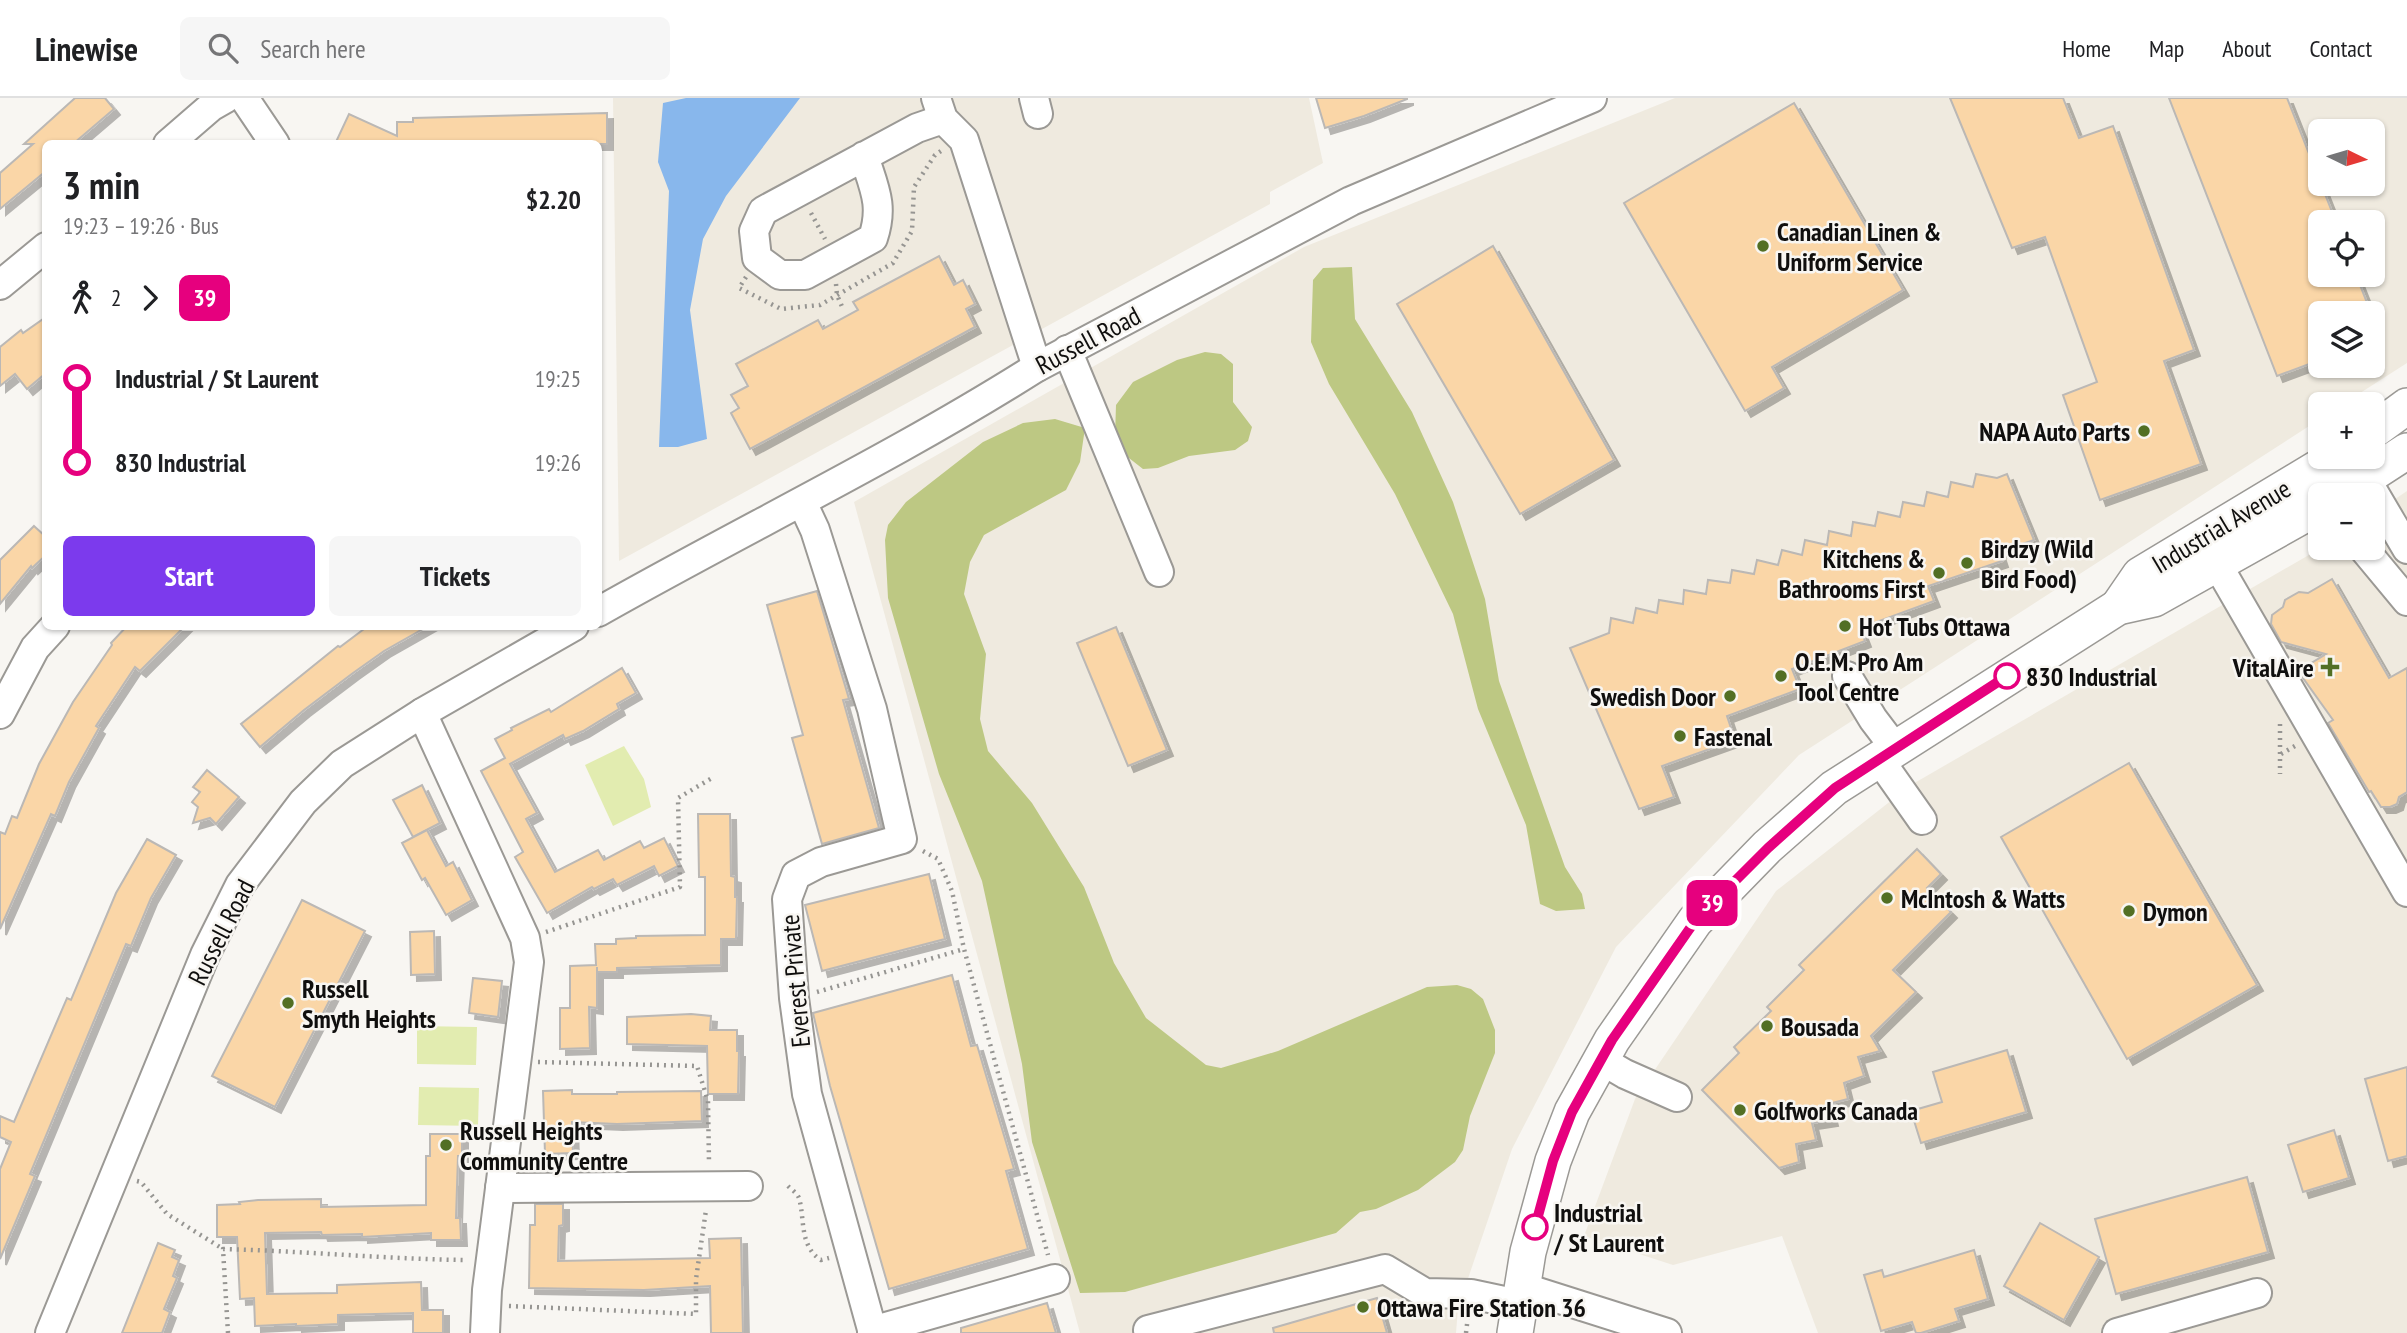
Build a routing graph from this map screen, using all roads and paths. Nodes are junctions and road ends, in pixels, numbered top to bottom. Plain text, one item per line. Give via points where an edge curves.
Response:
1 (226, 98) edge
2 (244, 98) edge
3 (1592, 98) edge
4 (940, 108) edge
5 (173, 140) edge
6 (272, 140) edge
7 (864, 156) junction
8 (42, 250) edge
9 (0, 285) edge
10 (1067, 350) junction
11 (1037, 367) junction
12 (2407, 406) edge
13 (2385, 422) edge
14 (2407, 451) edge
15 (2324, 475) edge
16 (2353, 477) edge
17 (802, 502) junction
18 (2308, 513) edge
19 (2407, 549) edge
20 (2373, 560) edge
21 (2217, 564) junction
22 (1159, 572) dead end
23 (2407, 601) edge
24 (2118, 607) junction
25 (602, 608) edge
26 (51, 630) edge
27 (567, 630) edge
28 (1847, 676) dead end
29 (422, 713) junction
30 (0, 714) edge
31 (1887, 753) junction
32 (712, 778) dead end
33 (1922, 820) dead end
34 (902, 839) junction
35 (2407, 892) edge
36 (525, 938) junction
37 (964, 949) junction
38 (794, 998) junction
39 (1601, 1060) junction
40 (516, 1061) junction
41 (1677, 1097) dead end
42 (116, 1172) junction
43 (748, 1186) dead end
44 (788, 1186) dead end
45 (709, 1187) junction
46 (500, 1188) junction
47 (223, 1249) junction
48 (851, 1252) junction
49 (491, 1260) junction
50 (1055, 1279) joint
51 (2257, 1293) dead end
52 (486, 1305) junction
53 (1518, 1308) edge
54 (1623, 1326) edge
55 (873, 1332) edge
56 (50, 1333) edge
57 (228, 1333) edge
58 (485, 1333) edge
59 (1149, 1333) edge
60 (1667, 1333) edge
61 (2117, 1333) edge

1 - 5 street
2 - 6 street
3 - 10 street, Russell Road via 1352,201
4 - 7 street via 917,128
4 - 11 street via 964,140
7 - 7 street via 763,211 754,231 757,258 780,275 805,275 873,238 879,205
8 - 9 street
10 - 11 street, Russell Road
10 - 22 street
11 - 17 street, Russell Road
12 - 13 main road
14 - 16 main road
15 - 24 main road, Industrial Avenue via 2140,575
16 - 19 street
17 - 25 street, Russell Road
17 - 34 street via 872,709
18 - 21 main road, Industrial Avenue
20 - 23 street
21 - 24 main road, Industrial Avenue via 2154,599
21 - 35 street
24 - 31 main road, Industrial Avenue
26 - 30 street via 35,648
27 - 29 street, Russell Road
28 - 31 street
29 - 36 street
29 - 42 street, Russell Road via 342,764 303,802 240,886 205,955
31 - 33 street
31 - 39 main road, Industrial Avenue via 1835,788 1695,921
32 - 36 path via 678,798 680,887
34 - 37 path via 938,859 952,891
34 - 38 street, Everest Private via 821,862 796,875 787,899
36 - 40 street via 529,962
37 - 38 path
37 - 50 path
38 - 48 street, Everest Private via 807,1094
39 - 41 street
39 - 53 main road, Industrial Avenue via 1572,1112 1553,1161
40 - 45 path via 697,1066 708,1101
40 - 46 street
42 - 47 path via 141,1182 167,1214
42 - 56 street, Russell Road
43 - 45 street
44 - 48 path via 799,1198 802,1230 814,1255 821,1260
45 - 46 street
45 - 52 path via 696,1279 696,1314
46 - 49 street
47 - 49 path
47 - 57 path
48 - 55 street, Everest Private
49 - 52 street
50 - 55 street
51 - 61 street
52 - 58 street
53 - 54 street
53 - 59 street via 1471,1294 1425,1293 1385,1269
54 - 60 street

